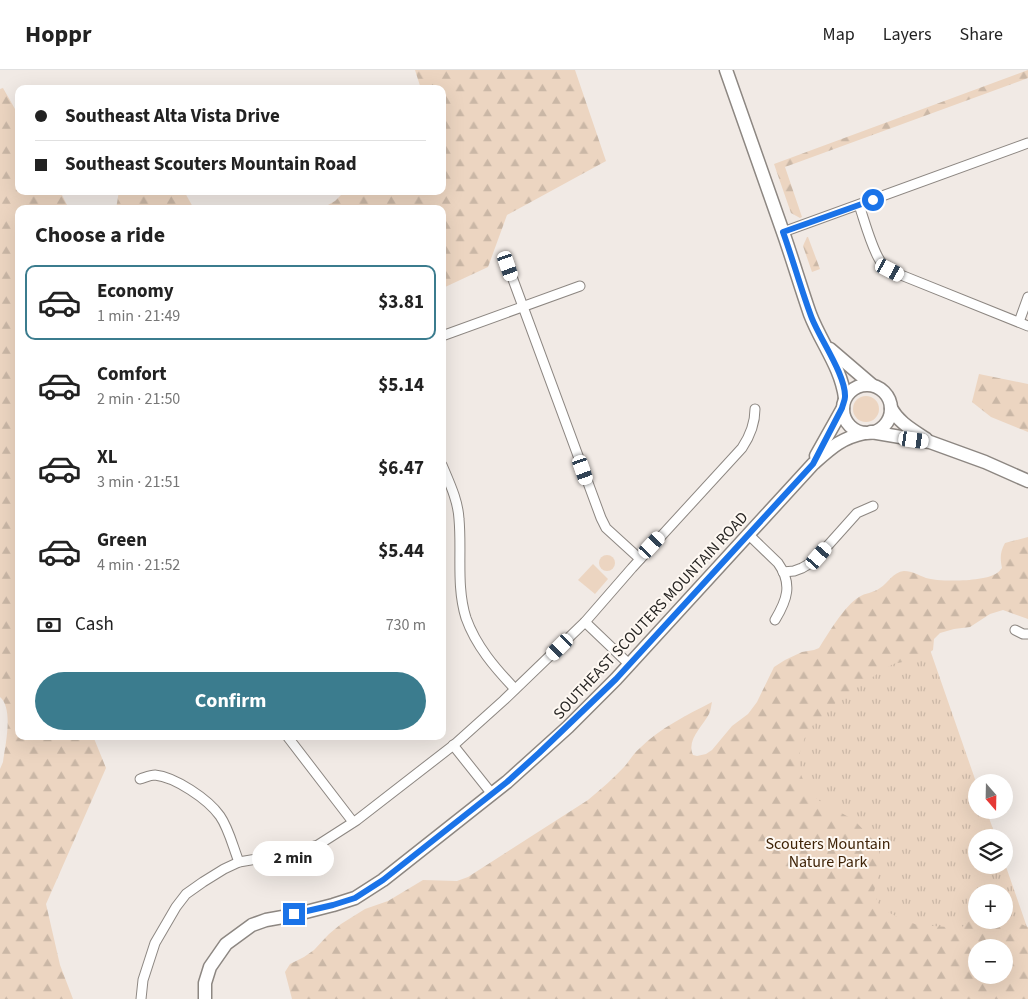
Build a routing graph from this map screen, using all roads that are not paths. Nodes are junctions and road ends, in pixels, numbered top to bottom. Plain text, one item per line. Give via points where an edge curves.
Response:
1 (726, 70) edge
2 (1028, 143) edge
3 (859, 205) junction
4 (783, 232) junction
5 (508, 266) dead end
6 (580, 286) dead end
7 (1028, 297) edge
8 (523, 306) junction
9 (1024, 324) edge
10 (446, 335) edge
11 (826, 346) junction
12 (872, 385) junction
13 (844, 403) junction
14 (891, 408) junction
15 (755, 409) dead end
16 (868, 432) junction
17 (930, 442) junction
18 (813, 464) junction
19 (446, 475) edge
20 (1028, 481) edge
21 (873, 506) dead end
22 (749, 535) junction
23 (640, 559) junction
24 (783, 572) junction
25 (775, 620) dead end
26 (585, 622) junction
27 (1016, 630) dead end
28 (1028, 634) edge
29 (630, 664) junction
30 (515, 689) junction
31 (290, 740) edge
32 (453, 745) junction
33 (140, 779) dead end
34 (492, 794) junction
35 (354, 822) junction
36 (239, 862) junction
37 (141, 999) edge
38 (205, 999) edge

1 - 4 street
2 - 3 street
3 - 4 street
3 - 9 street via 876,252 890,270
4 - 11 street via 810,314
5 - 8 street
6 - 8 street
7 - 9 street
8 - 10 street
8 - 23 street via 601,518 606,528
11 - 12 street
11 - 13 street via 841,378
12 - 13 street via 856,387
12 - 14 street via 887,395
13 - 16 street via 844,416 850,426 857,431
13 - 18 street, SOUTHEAST SCOUTERS MOUNTAIN ROAD
14 - 16 street via 885,424
14 - 17 street via 904,424
15 - 23 street via 750,434 742,448
16 - 17 street
16 - 18 street, SOUTHEAST SCOUTERS MOUNTAIN ROAD via 840,441
17 - 20 street
18 - 22 street, SOUTHEAST SCOUTERS MOUNTAIN ROAD
19 - 30 street via 459,512 460,577 466,616 483,651
21 - 24 street via 857,513 814,561 794,571
22 - 24 street
22 - 29 street, SOUTHEAST SCOUTERS MOUNTAIN ROAD
23 - 26 street
24 - 25 street via 787,582 786,597
26 - 29 street
26 - 30 street
27 - 28 street
29 - 34 street, SOUTHEAST SCOUTERS MOUNTAIN ROAD via 568,727
30 - 32 street
31 - 35 street
32 - 34 street
32 - 35 street
33 - 36 street via 153,775 166,778 186,787 209,804 223,822
34 - 38 street, SOUTHEAST SCOUTERS MOUNTAIN ROAD via 383,880 355,898 266,920 242,932 226,944 210,967
35 - 36 street via 318,845
36 - 37 street via 186,894 155,943 143,980

